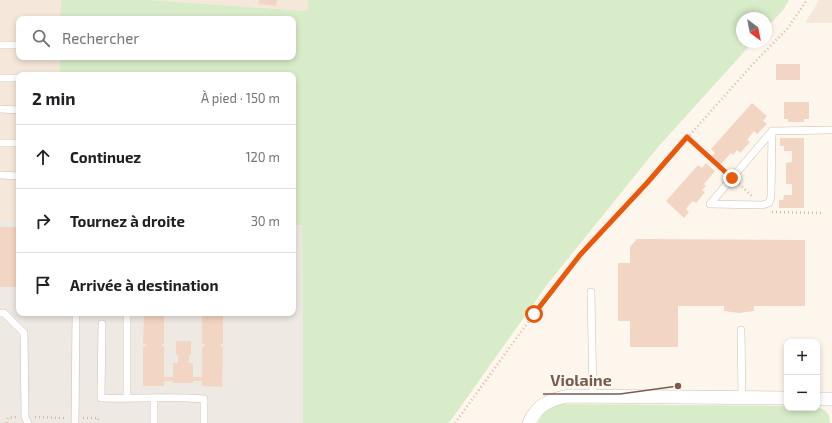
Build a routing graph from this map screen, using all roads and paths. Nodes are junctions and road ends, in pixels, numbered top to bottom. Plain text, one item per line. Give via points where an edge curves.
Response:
1 (807, 0) edge
2 (0, 45) edge
3 (16, 45) edge
4 (0, 78) edge
5 (16, 78) edge
6 (0, 109) edge
7 (16, 110) edge
8 (772, 130) junction
9 (832, 130) edge
10 (687, 137) junction
11 (0, 143) edge
12 (16, 143) edge
13 (0, 175) edge
14 (16, 176) edge
15 (732, 178) junction
16 (762, 205) junction
17 (824, 213) dead end
18 (592, 292) dead end
19 (0, 313) edge
20 (76, 316) edge
21 (127, 316) edge
22 (102, 324) dead end
23 (741, 330) dead end
24 (593, 396) junction
25 (127, 398) junction
26 (742, 398) junction
27 (784, 398) edge
28 (154, 399) junction
29 (820, 399) edge
30 (832, 399) edge
31 (26, 420) edge
32 (75, 420) edge
33 (7, 423) edge
34 (98, 423) edge
35 (154, 423) edge
36 (204, 423) edge
37 (455, 423) edge
38 (529, 423) edge

1 - 10 path via 787,30
2 - 3 lane
4 - 5 lane
6 - 7 lane
8 - 9 lane
8 - 15 lane
8 - 16 lane via 771,197 769,203
10 - 15 path
10 - 37 path via 580,255
11 - 12 lane
13 - 14 lane
15 - 16 path
15 - 16 lane via 710,204
16 - 17 path via 770,212
18 - 24 lane
19 - 31 lane via 4,313 24,333
20 - 32 lane
21 - 25 lane
22 - 25 lane via 101,398
23 - 26 lane
24 - 26 street
24 - 38 street via 554,399 542,405 533,414
25 - 28 lane
26 - 27 street
28 - 35 lane
28 - 36 lane via 204,399
29 - 30 street
31 - 32 path
31 - 33 path via 8,418
32 - 34 path via 98,418

